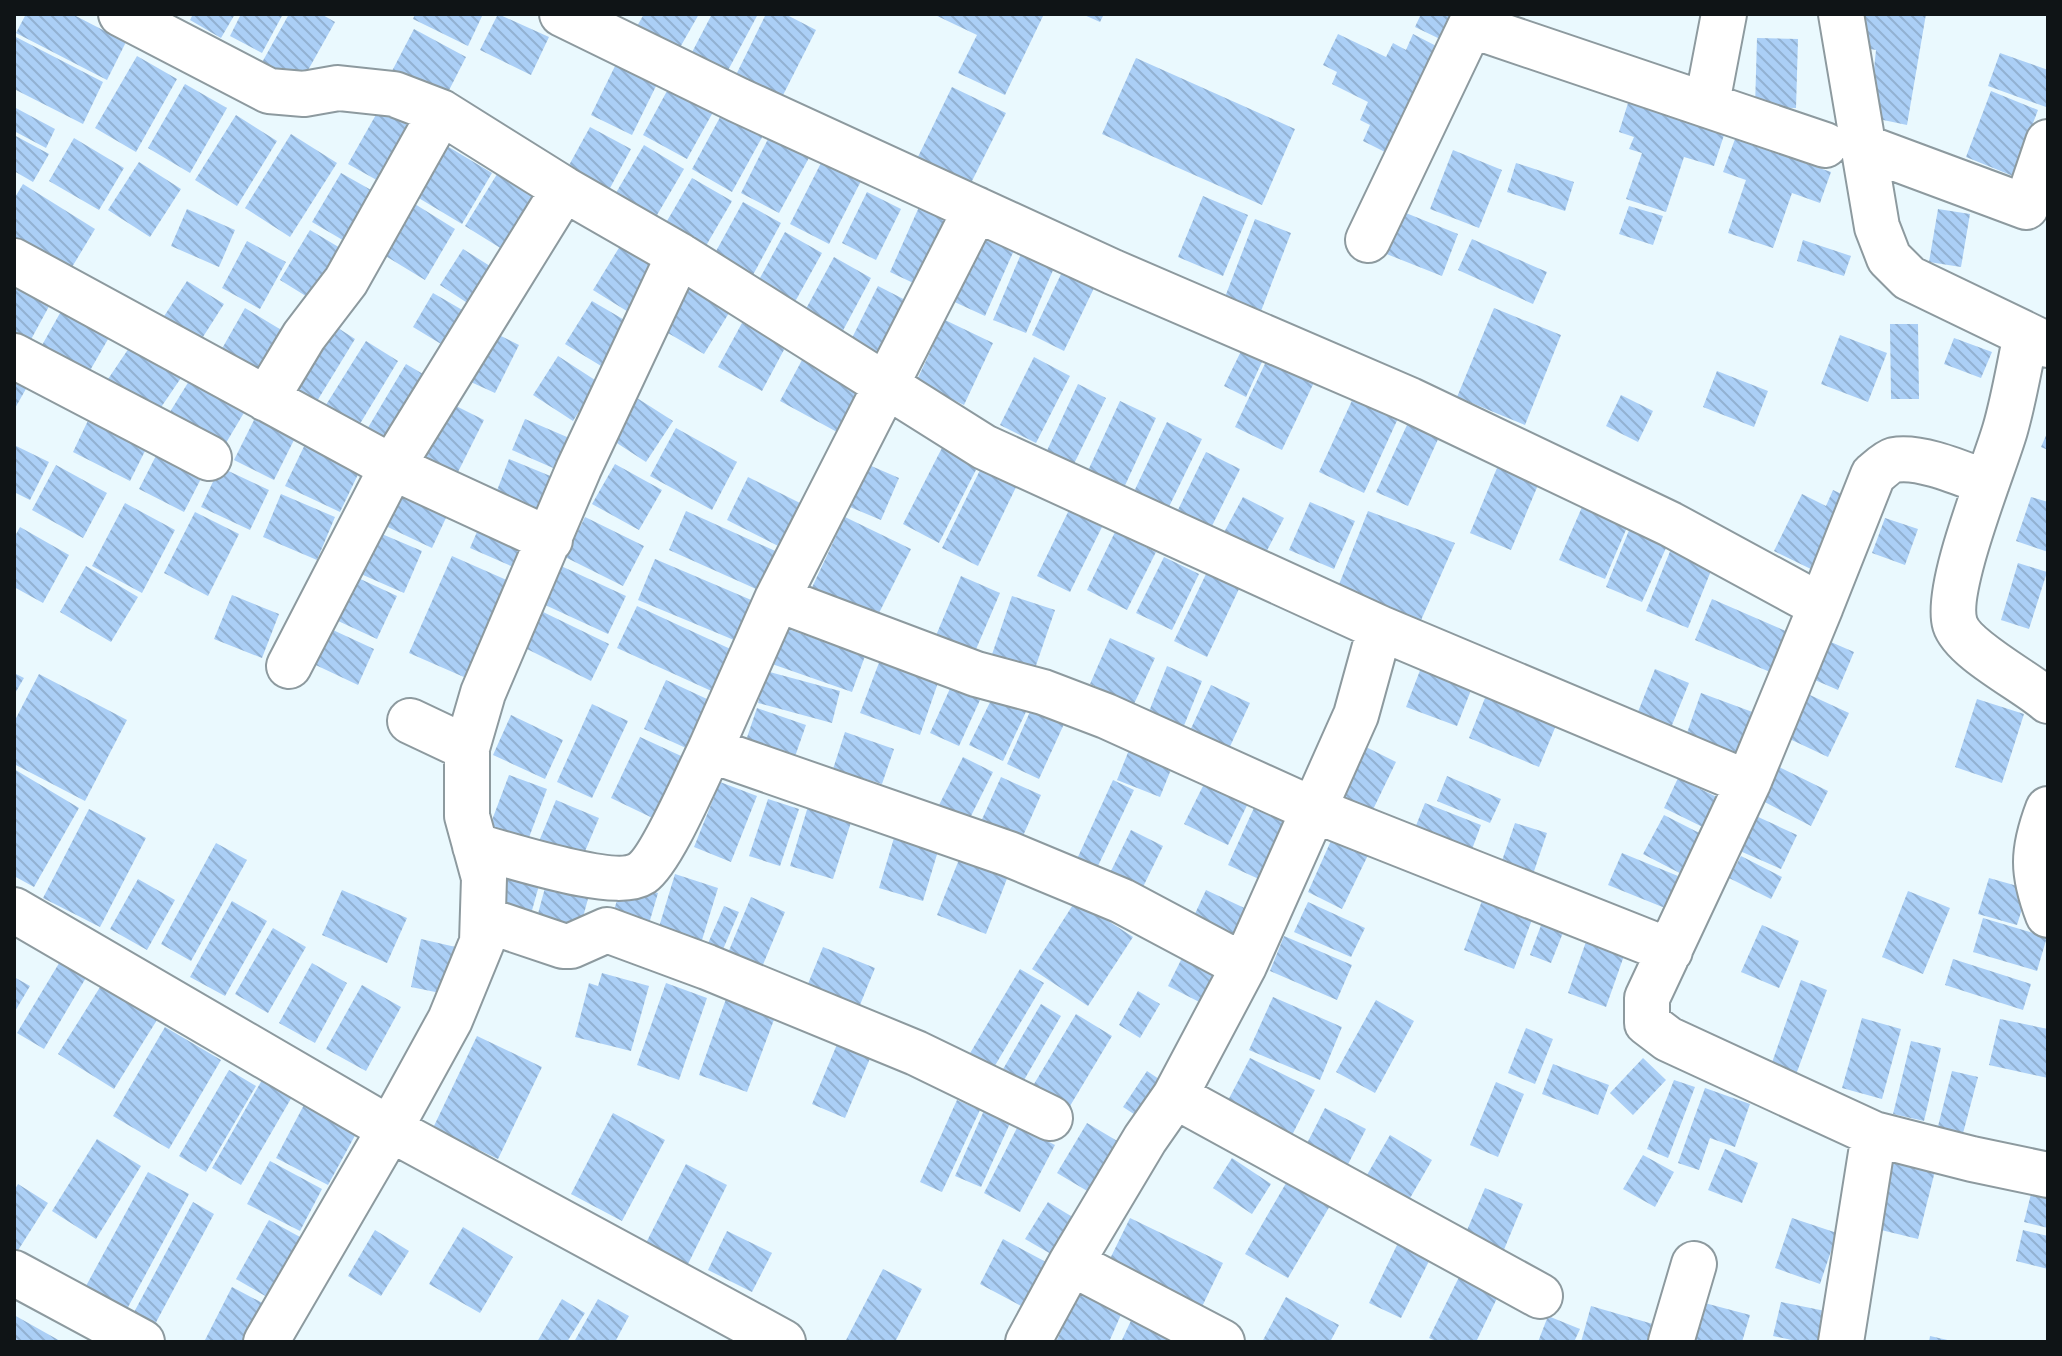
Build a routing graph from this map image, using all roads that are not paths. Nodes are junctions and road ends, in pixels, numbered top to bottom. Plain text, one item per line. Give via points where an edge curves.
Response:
1 (121, 14) edge
2 (562, 14) edge
3 (1724, 14) edge
4 (1841, 14) edge
5 (1474, 20) edge
6 (1707, 103) junction
7 (441, 112) junction
8 (2048, 142) edge
9 (1844, 145) junction
10 (564, 189) junction
11 (976, 209) junction
12 (2037, 213) edge
13 (1368, 240) dead end
14 (679, 255) junction
15 (14, 261) edge
16 (2037, 340) edge
17 (14, 356) edge
18 (884, 385) junction
19 (266, 399) junction
20 (209, 458) dead end
21 (392, 467) junction
22 (1987, 483) junction
23 (550, 540) junction
24 (777, 599) junction
25 (1821, 606) junction
26 (1380, 628) junction
27 (289, 666) dead end
28 (2048, 701) edge
29 (410, 721) dead end
30 (467, 748) junction
31 (710, 750) junction
32 (1748, 783) junction
33 (2048, 809) edge
34 (1314, 810) junction
35 (475, 846) junction
36 (14, 910) edge
37 (2048, 915) edge
38 (483, 919) junction
39 (1670, 951) junction
40 (1244, 966) junction
41 (1175, 1096) junction
42 (1050, 1118) dead end
43 (390, 1129) junction
44 (1874, 1134) junction
45 (2048, 1175) edge
46 (1071, 1263) junction
47 (1694, 1264) dead end
48 (14, 1273) edge
49 (1540, 1296) dead end
50 (142, 1342) edge
51 (266, 1342) edge
52 (783, 1342) edge
53 (1028, 1342) edge
54 (1222, 1342) edge
55 (1671, 1342) edge
56 (1841, 1342) edge

1 - 7 street via 269,91 304,94 338,88 394,94
2 - 11 street
3 - 6 street
4 - 9 street
5 - 6 street
5 - 13 street
6 - 9 street
7 - 10 street
7 - 19 street via 346,281
8 - 12 street
9 - 12 street
9 - 16 street via 1889,258 1909,278
10 - 14 street
10 - 21 street
11 - 18 street
11 - 25 street via 1410,400 1670,524
14 - 18 street
14 - 23 street
15 - 19 street
16 - 22 street
17 - 20 street
18 - 24 street
18 - 26 street via 984,447
19 - 21 street
21 - 23 street
21 - 27 street
22 - 25 street via 1913,460 1892,460 1873,475
22 - 28 street via 1955,600 1955,624 1978,651
23 - 30 street via 483,693
24 - 31 street
24 - 34 street via 1106,716
25 - 32 street
26 - 32 street
26 - 34 street via 1356,715
29 - 30 street
30 - 35 street via 467,816
31 - 35 street via 657,856 641,874 615,879 588,875
31 - 40 street via 1009,854 1122,901
32 - 39 street
33 - 37 street via 2034,862
34 - 39 street
34 - 40 street
35 - 38 street via 484,878
36 - 43 street
38 - 42 street via 563,946 607,930 901,1047
38 - 43 street via 482,942 450,1020
39 - 44 street via 1647,998 1647,1023 1668,1039
40 - 41 street
41 - 46 street
41 - 49 street
43 - 51 street
43 - 52 street
44 - 45 street
44 - 56 street
46 - 53 street
46 - 54 street
47 - 55 street
48 - 50 street

